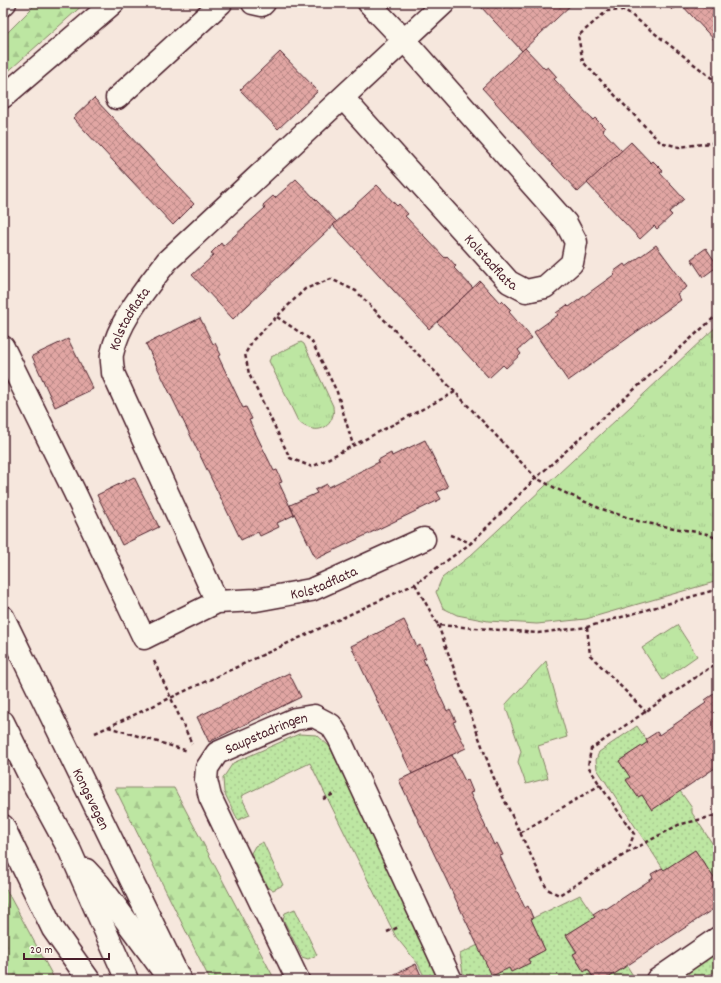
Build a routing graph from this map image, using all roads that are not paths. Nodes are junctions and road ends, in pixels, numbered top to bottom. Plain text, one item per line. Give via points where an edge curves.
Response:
1 (5, 3) edge
2 (113, 3) edge
3 (221, 3) edge
4 (253, 3) edge
5 (264, 3) edge
6 (369, 3) edge
7 (444, 3) edge
8 (3, 5) edge
9 (404, 40) junction
10 (3, 97) edge
11 (117, 98) dead end
12 (344, 98) junction
13 (3, 347) edge
14 (424, 539) dead end
15 (217, 602) junction
16 (3, 617) edge
17 (3, 722) edge
18 (3, 826) edge
19 (70, 851) junction
20 (718, 938) edge
21 (89, 980) edge
22 (127, 980) edge
23 (170, 980) edge
24 (180, 980) edge
25 (298, 980) edge
26 (451, 980) edge
27 (657, 980) edge

1 - 8 street
2 - 10 street
3 - 11 street
4 - 5 street
6 - 9 street, Kolstadflata
7 - 9 street, Kolstadflata
9 - 12 street, Kolstadflata
9 - 12 street, Kolstadflata via 566,223 576,242 572,263 546,287 526,291 508,282
12 - 15 street, Kolstadflata via 167,261 136,301 118,337 112,356 113,373
13 - 15 street, Kolstadflata via 144,638
14 - 15 street, Kolstadflata via 311,590 256,600
16 - 24 street, Kongsvegen
17 - 19 street
18 - 21 street via 53,929
19 - 22 street
19 - 23 street via 99,884
20 - 27 street
25 - 26 street, Saupstadringen via 210,797 202,761 295,719 314,716 331,725 339,738

